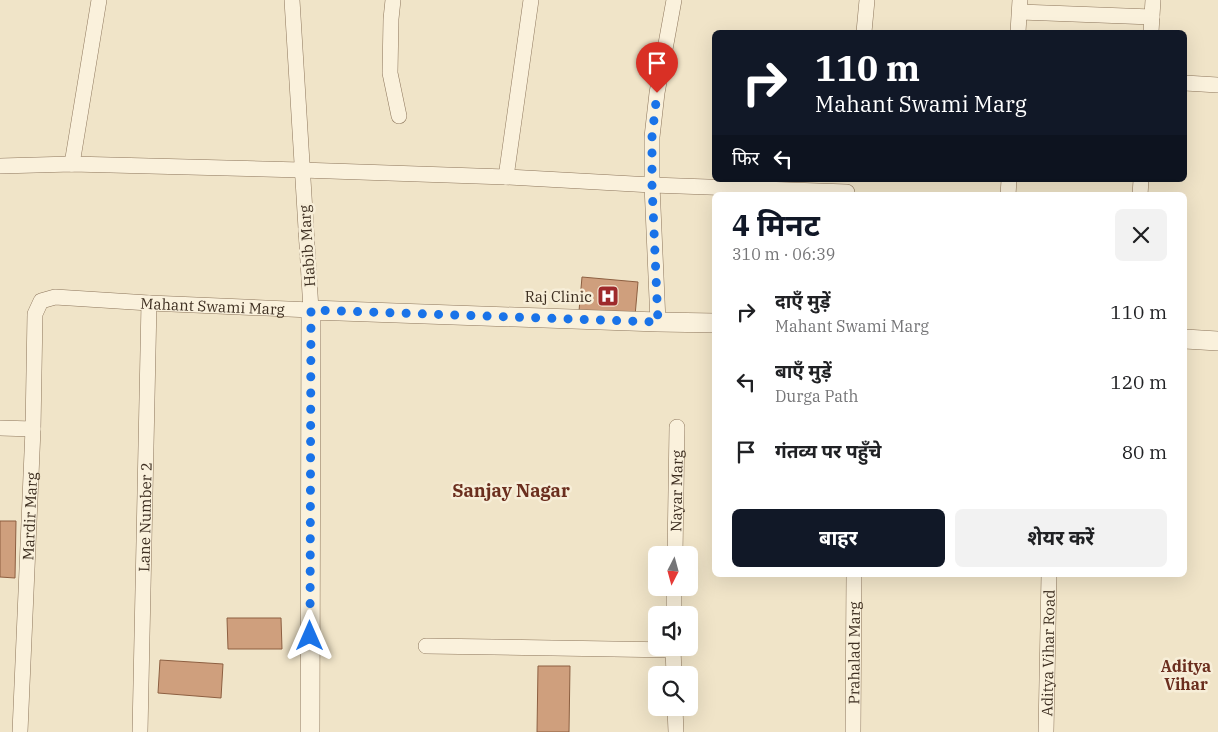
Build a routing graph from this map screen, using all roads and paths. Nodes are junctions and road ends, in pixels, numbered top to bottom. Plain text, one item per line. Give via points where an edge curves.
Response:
1 (99, 0) edge
2 (292, 0) edge
3 (393, 0) edge
4 (531, 0) edge
5 (674, 0) edge
6 (867, 0) edge
7 (1153, 0) edge
8 (1020, 6) edge
9 (1152, 17) junction
10 (864, 30) edge
11 (1018, 30) edge
12 (1150, 30) edge
13 (1187, 83) edge
14 (1218, 86) edge
15 (399, 116) dead end
16 (72, 164) junction
17 (0, 166) edge
18 (301, 170) junction
19 (506, 177) junction
20 (652, 185) junction
21 (847, 189) edge
22 (41, 301) joint
23 (149, 303) junction
24 (311, 310) junction
25 (658, 322) junction
26 (712, 323) edge
27 (1187, 339) edge
28 (1218, 341) edge
29 (677, 427) dead end
30 (0, 428) edge
31 (33, 428) junction
32 (675, 546) edge
33 (854, 577) edge
34 (1049, 577) edge
35 (426, 646) dead end
36 (648, 649) edge
37 (675, 716) edge
38 (20, 732) edge
39 (140, 732) edge
40 (310, 732) edge
41 (676, 732) edge
42 (853, 732) edge
43 (1046, 732) edge

1 - 16 street
2 - 18 street, Habib Marg
3 - 15 street via 390,73
4 - 19 street
5 - 20 street via 657,93 652,137
6 - 10 street
7 - 9 street
8 - 9 street
8 - 11 street
9 - 12 street
13 - 14 street
16 - 17 street
16 - 18 street
18 - 19 street
18 - 24 street, Habib Marg
19 - 20 street
20 - 21 street
20 - 25 street
22 - 23 street, Mahant Swami Marg via 55,297
22 - 31 street, Mardir Marg via 35,314
23 - 24 street, Mahant Swami Marg
23 - 39 street, Lane Number 2
24 - 25 street, Mahant Swami Marg
24 - 40 street, Habib Marg
25 - 26 street, Mahant Swami Marg
27 - 28 street
29 - 32 street, Nayar Marg
30 - 31 street
31 - 38 street, Mardir Marg
33 - 42 street, Prahalad Marg
34 - 43 street, Aditya Vihar Road
35 - 36 street
37 - 41 street

